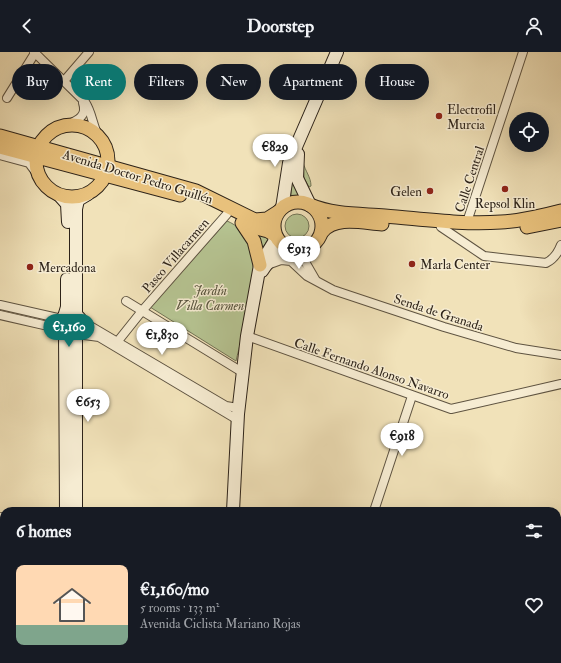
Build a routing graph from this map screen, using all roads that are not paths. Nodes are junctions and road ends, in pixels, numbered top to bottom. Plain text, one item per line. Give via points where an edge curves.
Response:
1 (35, 52) edge
2 (89, 52) edge
3 (337, 52) edge
4 (523, 52) edge
5 (64, 81) junction
6 (71, 88) edge
7 (7, 98) dead end
8 (82, 100) edge
9 (82, 100) edge
10 (65, 126) junction
11 (0, 136) edge
12 (300, 140) junction
13 (101, 141) junction
14 (0, 147) edge
15 (37, 151) junction
16 (0, 155) edge
17 (107, 170) junction
18 (40, 178) junction
19 (88, 194) junction
20 (58, 195) junction
21 (310, 205) junction
22 (280, 210) junction
23 (561, 211) edge
24 (227, 214) junction
25 (561, 220) edge
26 (241, 222) junction
27 (467, 222) junction
28 (441, 228) junction
29 (322, 232) junction
30 (275, 235) junction
31 (561, 245) edge
32 (293, 250) junction
33 (262, 269) junction
34 (315, 279) junction
35 (126, 301) dead end
36 (0, 305) edge
37 (142, 312) junction
38 (0, 316) edge
39 (78, 318) junction
40 (67, 328) junction
41 (247, 336) junction
42 (118, 341) junction
43 (561, 355) edge
44 (242, 372) junction
45 (561, 384) edge
46 (412, 396) junction
47 (238, 408) junction
48 (238, 420) junction
49 (66, 507) edge
50 (76, 507) edge
51 (233, 507) edge
52 (375, 507) edge

1 - 5 street
1 - 7 street
2 - 5 street
3 - 12 main road
4 - 27 street, Calle Central
5 - 6 street
8 - 10 street via 85,109 82,116
9 - 13 street
10 - 13 main road via 85,128
10 - 15 main road via 50,132
11 - 15 main road
12 - 21 main road via 296,159 297,178
12 - 22 main road via 288,169
13 - 17 main road via 106,150
14 - 15 main road
15 - 17 main road
15 - 18 main road via 36,168
16 - 18 street via 29,163
17 - 19 main road via 97,188
17 - 22 main road, Avenida Doctor Pedro Guillén via 206,195 255,220 267,220
17 - 24 main road, Avenida Doctor Pedro Guillén via 197,200
18 - 20 main road via 46,187
19 - 20 main road via 72,198
19 - 39 main road via 78,200 76,209
20 - 40 main road via 65,201 68,211
21 - 22 main road via 293,202
21 - 27 main road via 326,210
21 - 29 main road via 320,216
22 - 30 main road via 273,225
23 - 27 main road via 501,222
24 - 26 main road, Avenida Doctor Pedro Guillén
24 - 37 street, Paseo Villacarmen
25 - 28 main road via 495,231
26 - 30 main road, Avenida Doctor Pedro Guillén
26 - 33 main road via 254,241
28 - 29 main road via 337,222 329,224
28 - 31 street via 484,256 546,263 552,260
29 - 32 main road via 313,246 304,250
30 - 32 main road via 284,247
30 - 33 main road
32 - 33 main road via 282,251
32 - 34 street via 304,260
33 - 34 street, Senda de Granada via 276,260 287,260 294,263 307,276
33 - 41 main road
34 - 43 street, Senda de Granada via 333,290 444,327 516,348
35 - 37 street, Paseo Villacarmen
36 - 40 street
37 - 42 street, Paseo Villacarmen
37 - 44 street, Paseo Villacarmen
38 - 40 street
39 - 40 main road via 70,314
39 - 40 main road via 81,328
39 - 42 street
40 - 48 street via 99,337
40 - 49 main road
40 - 50 main road
41 - 44 main road
41 - 46 street, Calle Fernando Alonso Navarro
42 - 47 street via 226,406
44 - 47 main road
45 - 46 street, Calle Fernando Alonso Navarro via 451,408
46 - 52 street
47 - 48 main road
48 - 51 main road

